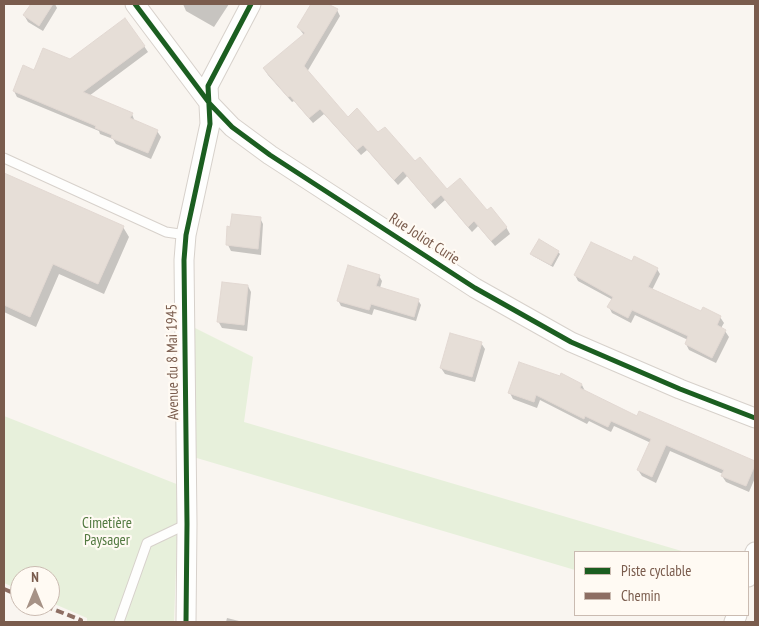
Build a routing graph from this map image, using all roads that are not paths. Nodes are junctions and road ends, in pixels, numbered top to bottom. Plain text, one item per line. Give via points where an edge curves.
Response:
1 (134, 4) edge
2 (251, 4) edge
3 (210, 104) junction
4 (4, 158) edge
5 (186, 235) junction
6 (755, 418) edge
7 (187, 524) junction
8 (755, 552) edge
9 (749, 573) edge
10 (119, 622) edge
11 (186, 622) edge

1 - 3 street, Rue Joliot Curie
2 - 3 street, Avenue du 8 Mai 1945 via 208,86
3 - 5 street, Avenue du 8 Mai 1945 via 210,124
3 - 6 street, Rue Joliot Curie via 232,127 270,155 475,288 571,342
4 - 5 lane via 166,232
5 - 7 street, Avenue du 8 Mai 1945
7 - 10 lane via 147,543
7 - 11 street, Avenue du 8 Mai 1945
8 - 9 street

